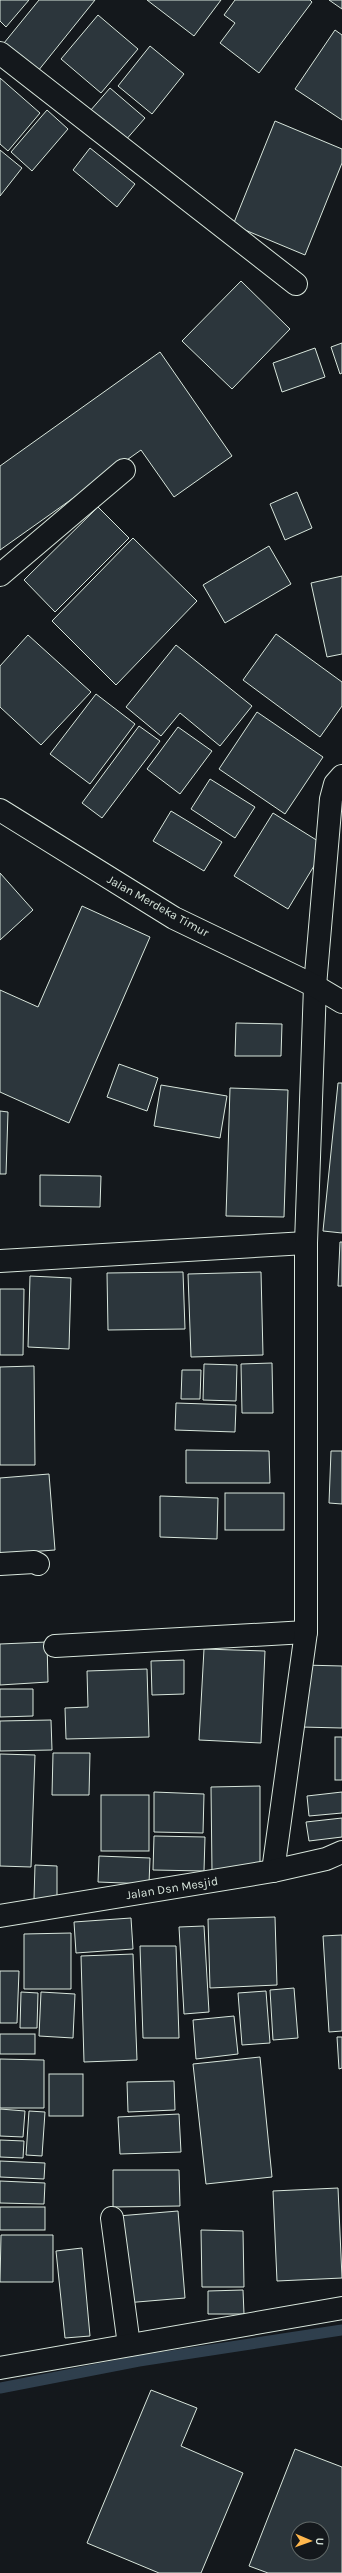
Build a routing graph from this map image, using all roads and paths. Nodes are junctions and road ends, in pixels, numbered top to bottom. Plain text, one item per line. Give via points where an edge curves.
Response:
1 (0, 53) edge
2 (296, 284) dead end
3 (124, 470) dead end
4 (0, 575) edge
5 (342, 776) edge
6 (0, 810) edge
7 (315, 986) junction
8 (342, 1002) edge
9 (306, 1243) junction
10 (0, 1261) edge
11 (0, 1564) edge
12 (38, 1564) dead end
13 (306, 1632) junction
14 (55, 1646) dead end
15 (342, 1852) edge
16 (273, 1871) junction
17 (0, 1916) edge
18 (112, 2218) dead end
19 (342, 2308) edge
20 (130, 2345) junction
21 (0, 2368) edge

1 - 2 street
3 - 4 street
5 - 7 street via 335,784 331,799
6 - 7 street, Jalan Merdeka Timur via 174,918
7 - 8 street, Jalan Merdeka Timur
7 - 9 street
9 - 10 street
9 - 13 street
11 - 12 street
13 - 14 street
13 - 16 street
15 - 16 street, Jalan Dsn Mesjid via 326,1859
16 - 17 street, Jalan Dsn Mesjid
18 - 20 street
19 - 20 street
20 - 21 street

